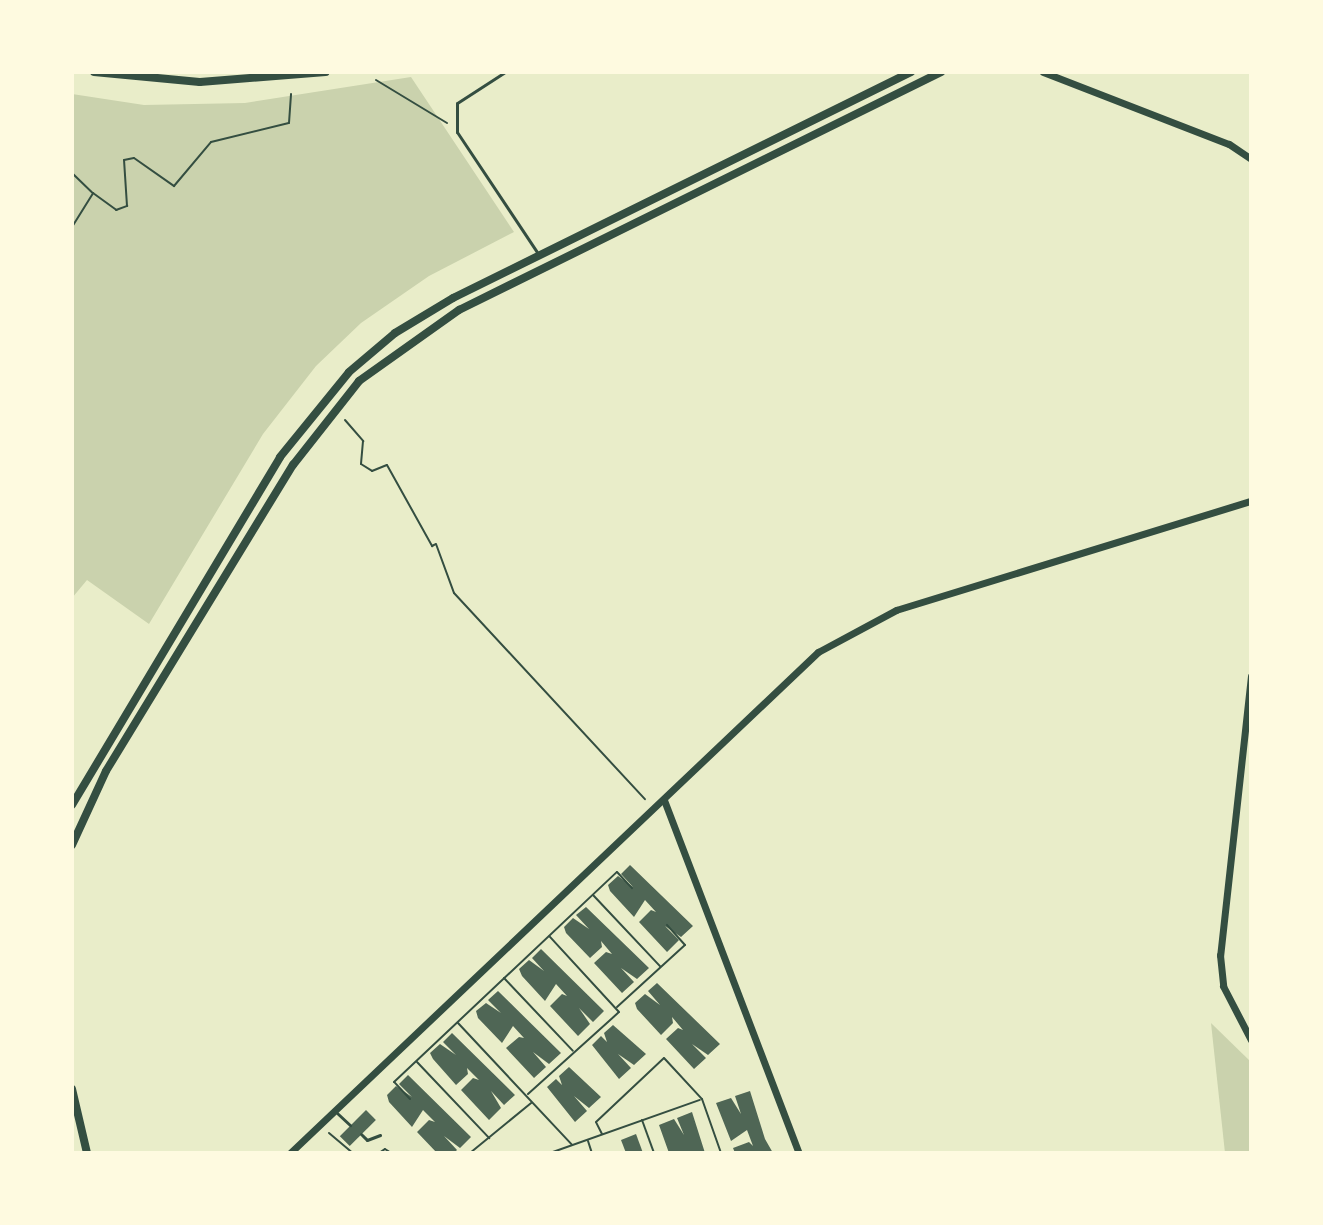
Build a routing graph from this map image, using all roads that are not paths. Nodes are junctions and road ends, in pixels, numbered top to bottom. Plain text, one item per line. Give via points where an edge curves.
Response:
1 (94, 72) edge
2 (326, 72) edge
3 (505, 72) edge
4 (911, 72) edge
5 (941, 72) edge
6 (1043, 72) edge
7 (1251, 159) edge
8 (539, 256) junction
9 (1251, 501) edge
10 (1251, 676) edge
11 (664, 800) junction
12 (72, 805) edge
13 (72, 845) edge
14 (1251, 1040) edge
15 (72, 1089) edge
16 (337, 1113) junction
17 (350, 1125) dead end
18 (361, 1134) dead end
19 (380, 1135) dead end
20 (87, 1153) edge
21 (290, 1153) edge
22 (799, 1153) edge

1 - 2 main road via 200,82
3 - 8 lane via 457,103 457,132
4 - 8 main road
5 - 13 main road via 459,310 359,381 293,465 106,771
6 - 7 street via 1229,144
8 - 12 main road via 395,333 316,407
9 - 11 street via 896,610 857,629 818,652
10 - 14 street via 1220,955 1223,986
11 - 16 street
11 - 22 street
15 - 20 main road
16 - 17 lane
16 - 21 street
18 - 19 lane via 367,1140

